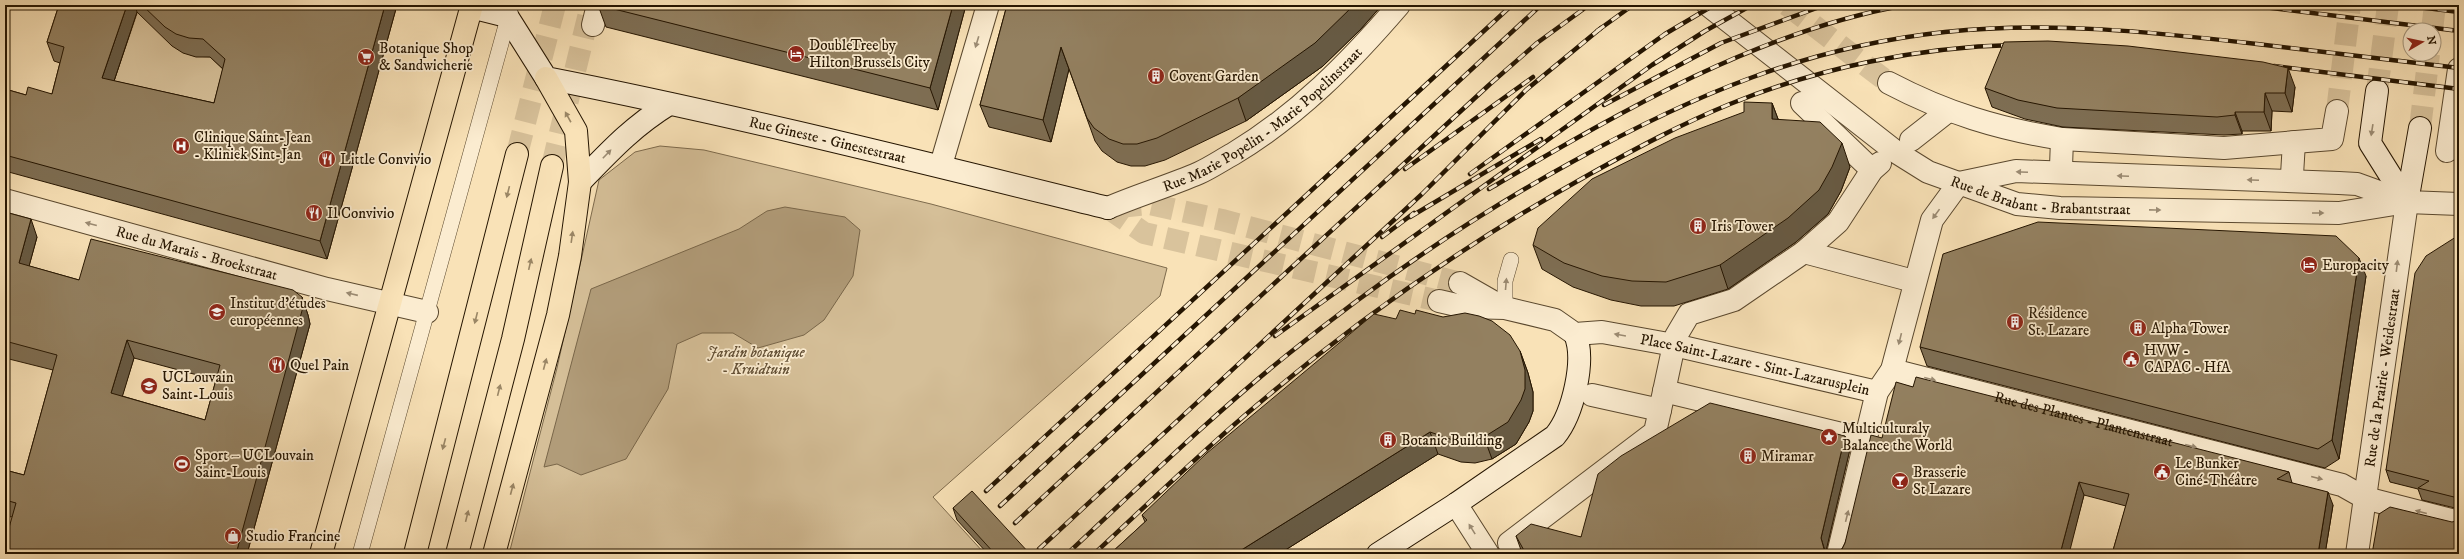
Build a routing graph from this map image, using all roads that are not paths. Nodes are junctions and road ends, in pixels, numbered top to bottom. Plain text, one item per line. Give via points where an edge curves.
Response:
1 (988, 5) edge
2 (1399, 5) edge
3 (1708, 5) edge
4 (472, 6) edge
5 (508, 9) edge
6 (2459, 68) edge
7 (546, 78) junction
8 (1889, 83) tunnel mouth
9 (2377, 91) tunnel mouth
10 (1802, 103) dead end
11 (669, 104) junction
12 (1948, 111) junction
13 (2337, 111) tunnel mouth
14 (2062, 139) junction
15 (1911, 140) dead end
16 (2294, 142) junction
17 (2453, 152) edge
18 (517, 154) tunnel mouth
19 (941, 165) junction
20 (552, 166) tunnel mouth
21 (2061, 166) dead end
22 (2292, 175) dead end
23 (580, 182) junction
24 (1959, 183) junction
25 (5, 200) edge
26 (2407, 202) junction
27 (2459, 204) edge
28 (1108, 208) joint
29 (1804, 252) junction
30 (1511, 260) dead end
31 (1906, 279) dead end
32 (1460, 283) tunnel mouth
33 (1439, 301) tunnel mouth
34 (390, 303) junction
35 (1505, 308) junction
36 (427, 312) junction
37 (1575, 334) junction
38 (1892, 370) junction
39 (1877, 392) junction
40 (1592, 395) dead end
41 (1662, 400) junction
42 (1858, 438) dead end
43 (2365, 498) junction
44 (1456, 504) junction
45 (2459, 522) edge
46 (1509, 543) dead end
47 (321, 554) edge
48 (360, 554) edge
49 (415, 554) edge
50 (457, 554) edge
51 (494, 554) edge
52 (1378, 554) edge
53 (1488, 554) edge
54 (1838, 554) edge
55 (2357, 554) edge

1 -> 19 street
2 - 28 street, Rue Marie Popelin - Marie Popelinstraat via 1346,65 1296,110 1249,144 1200,173 1149,190
3 - 24 street via 1896,152 1928,172
4 - 5 street
4 - 34 main road
5 - 7 street
5 - 36 lane
6 - 17 street
7 - 11 street, Rue Gineste - Ginestestraat
23 -> 7 main road via 576,131
8 - 12 street
9 -> 26 street via 2370,143
10 - 29 street via 1876,166 1838,222
11 - 19 street, Rue Gineste - Ginestestraat
23 -> 11 street via 624,136
12 - 14 street via 2002,128
12 - 15 street
13 - 16 street via 2332,139
14 - 16 street via 2224,148
14 - 21 street, Rue de Brabant - Brabantstraat
16 - 22 street
17 - 26 street, Rue de la Prairie - Weidestraat via 2418,138
18 -> 49 main road
19 - 28 street, Rue Gineste - Ginestestraat
50 -> 20 main road via 512,339
51 -> 23 main road via 558,315 570,256
26 -> 24 street, Rue de Brabant - Brabantstraat via 2357,184 2339,183 2016,171
24 -> 26 street, Rue de Brabant - Brabantstraat via 2017,204 2060,208 2339,213
24 -> 38 street, Place Saint-Lazare - Sint-Lazarusplein via 1932,220
34 -> 25 street, Rue du Marais - Broekstraat via 320,287
26 - 27 street, Rue de Brabant - Brabantstraat
43 -> 26 street, Rue de la Prairie - Weidestraat
29 - 31 street
29 - 41 street via 1734,300 1689,314 1674,345
35 -> 30 lane via 1506,281
32 - 35 street
33 - 35 street via 1465,307
34 - 36 street, Rue du Marais - Broekstraat
34 - 47 main road
35 - 37 street via 1555,320
36 - 48 lane
39 -> 37 street, Place Saint-Lazare - Sint-Lazarusplein via 1674,345 1602,332
37 - 44 street via 1580,355 1574,392 1563,426 1550,439
38 - 39 street, Place Saint-Lazare - Sint-Lazarusplein
38 -> 43 street, Rue des Plantes - Plantenstraat via 2342,485
54 -> 39 street
40 - 41 street
41 - 42 street
41 - 46 street via 1655,432
45 -> 43 street, Rue des Plantes - Plantenstraat
43 - 55 street, Rue de la Prairie - Weidestraat
44 - 52 street
53 -> 44 street

